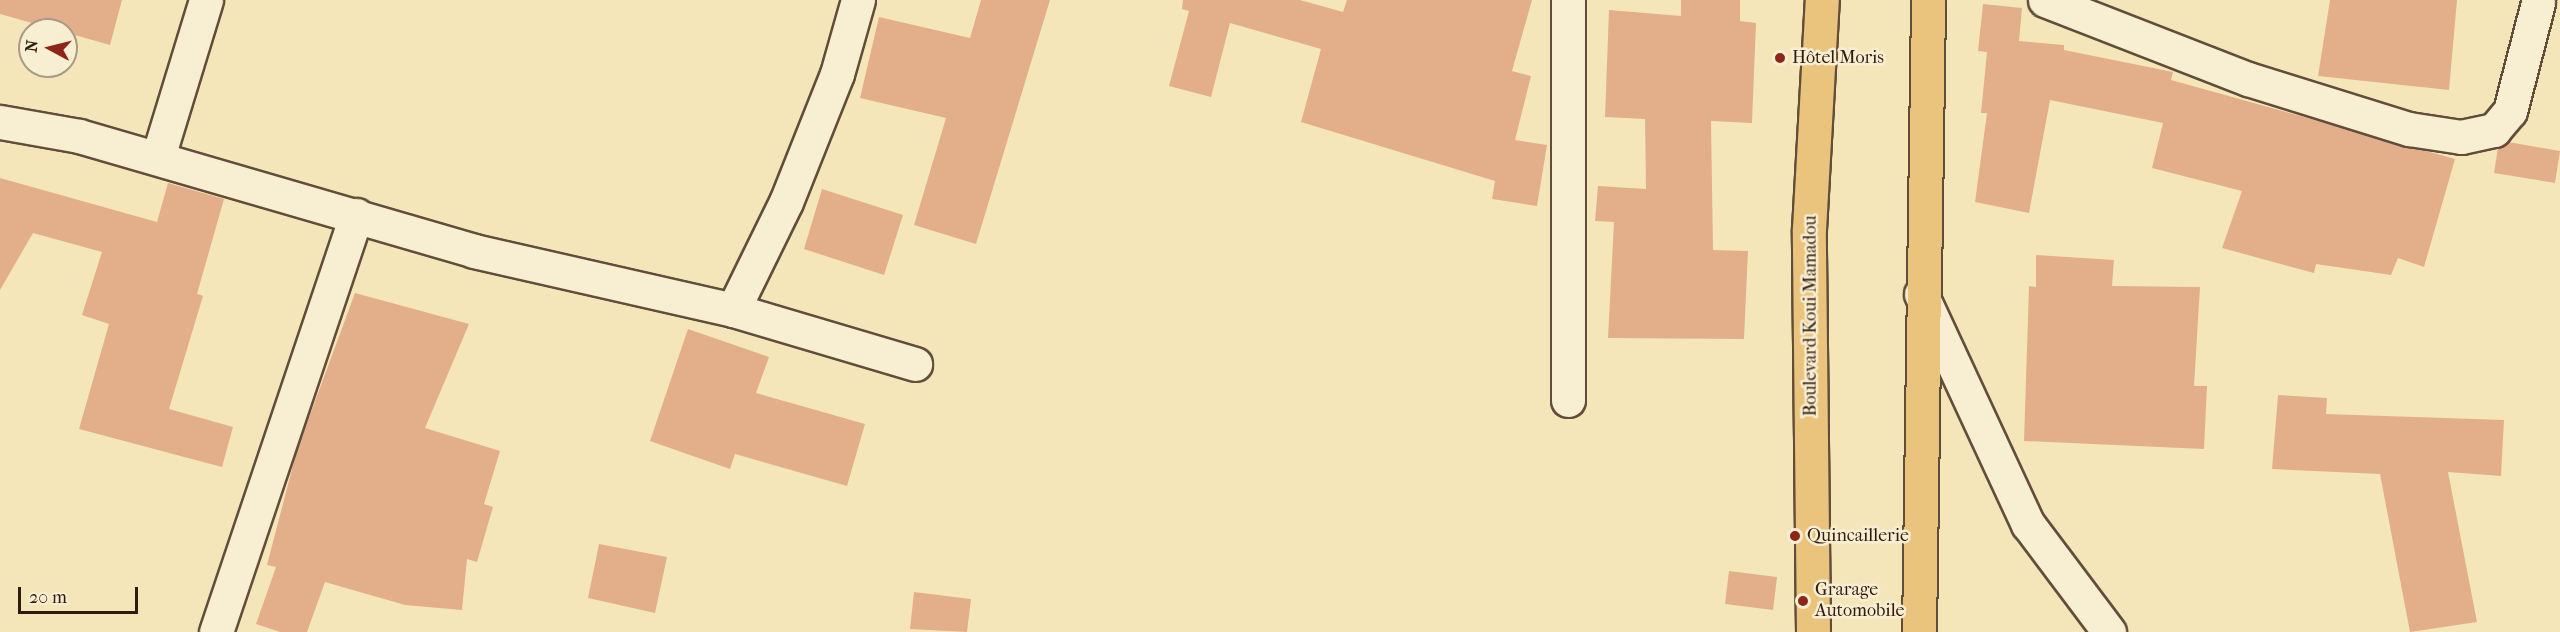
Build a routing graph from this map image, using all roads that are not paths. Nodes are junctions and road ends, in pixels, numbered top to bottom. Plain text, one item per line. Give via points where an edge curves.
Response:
1 (206, 0) edge
2 (858, 0) edge
3 (1568, 0) edge
4 (1822, 0) edge
5 (1928, 0) edge
6 (2045, 0) edge
7 (2538, 3) dead end
8 (0, 122) edge
9 (158, 157) junction
10 (356, 215) junction
11 (1921, 293) junction
12 (733, 310) junction
13 (915, 364) dead end
14 (1568, 400) dead end
15 (216, 632) edge
16 (1813, 632) edge
17 (1918, 632) edge
18 (2109, 632) edge

1 - 9 street
2 - 12 street via 837,74 786,202
3 - 14 street
4 - 16 main road, Boulevard Koui Mamadou via 1809,230
5 - 11 main road
6 - 7 street via 2248,79 2409,129 2461,137 2494,130 2510,111
8 - 9 street
9 - 10 street
10 - 12 street via 474,251
10 - 15 street
11 - 17 main road
11 - 18 street via 2028,524
12 - 13 street

